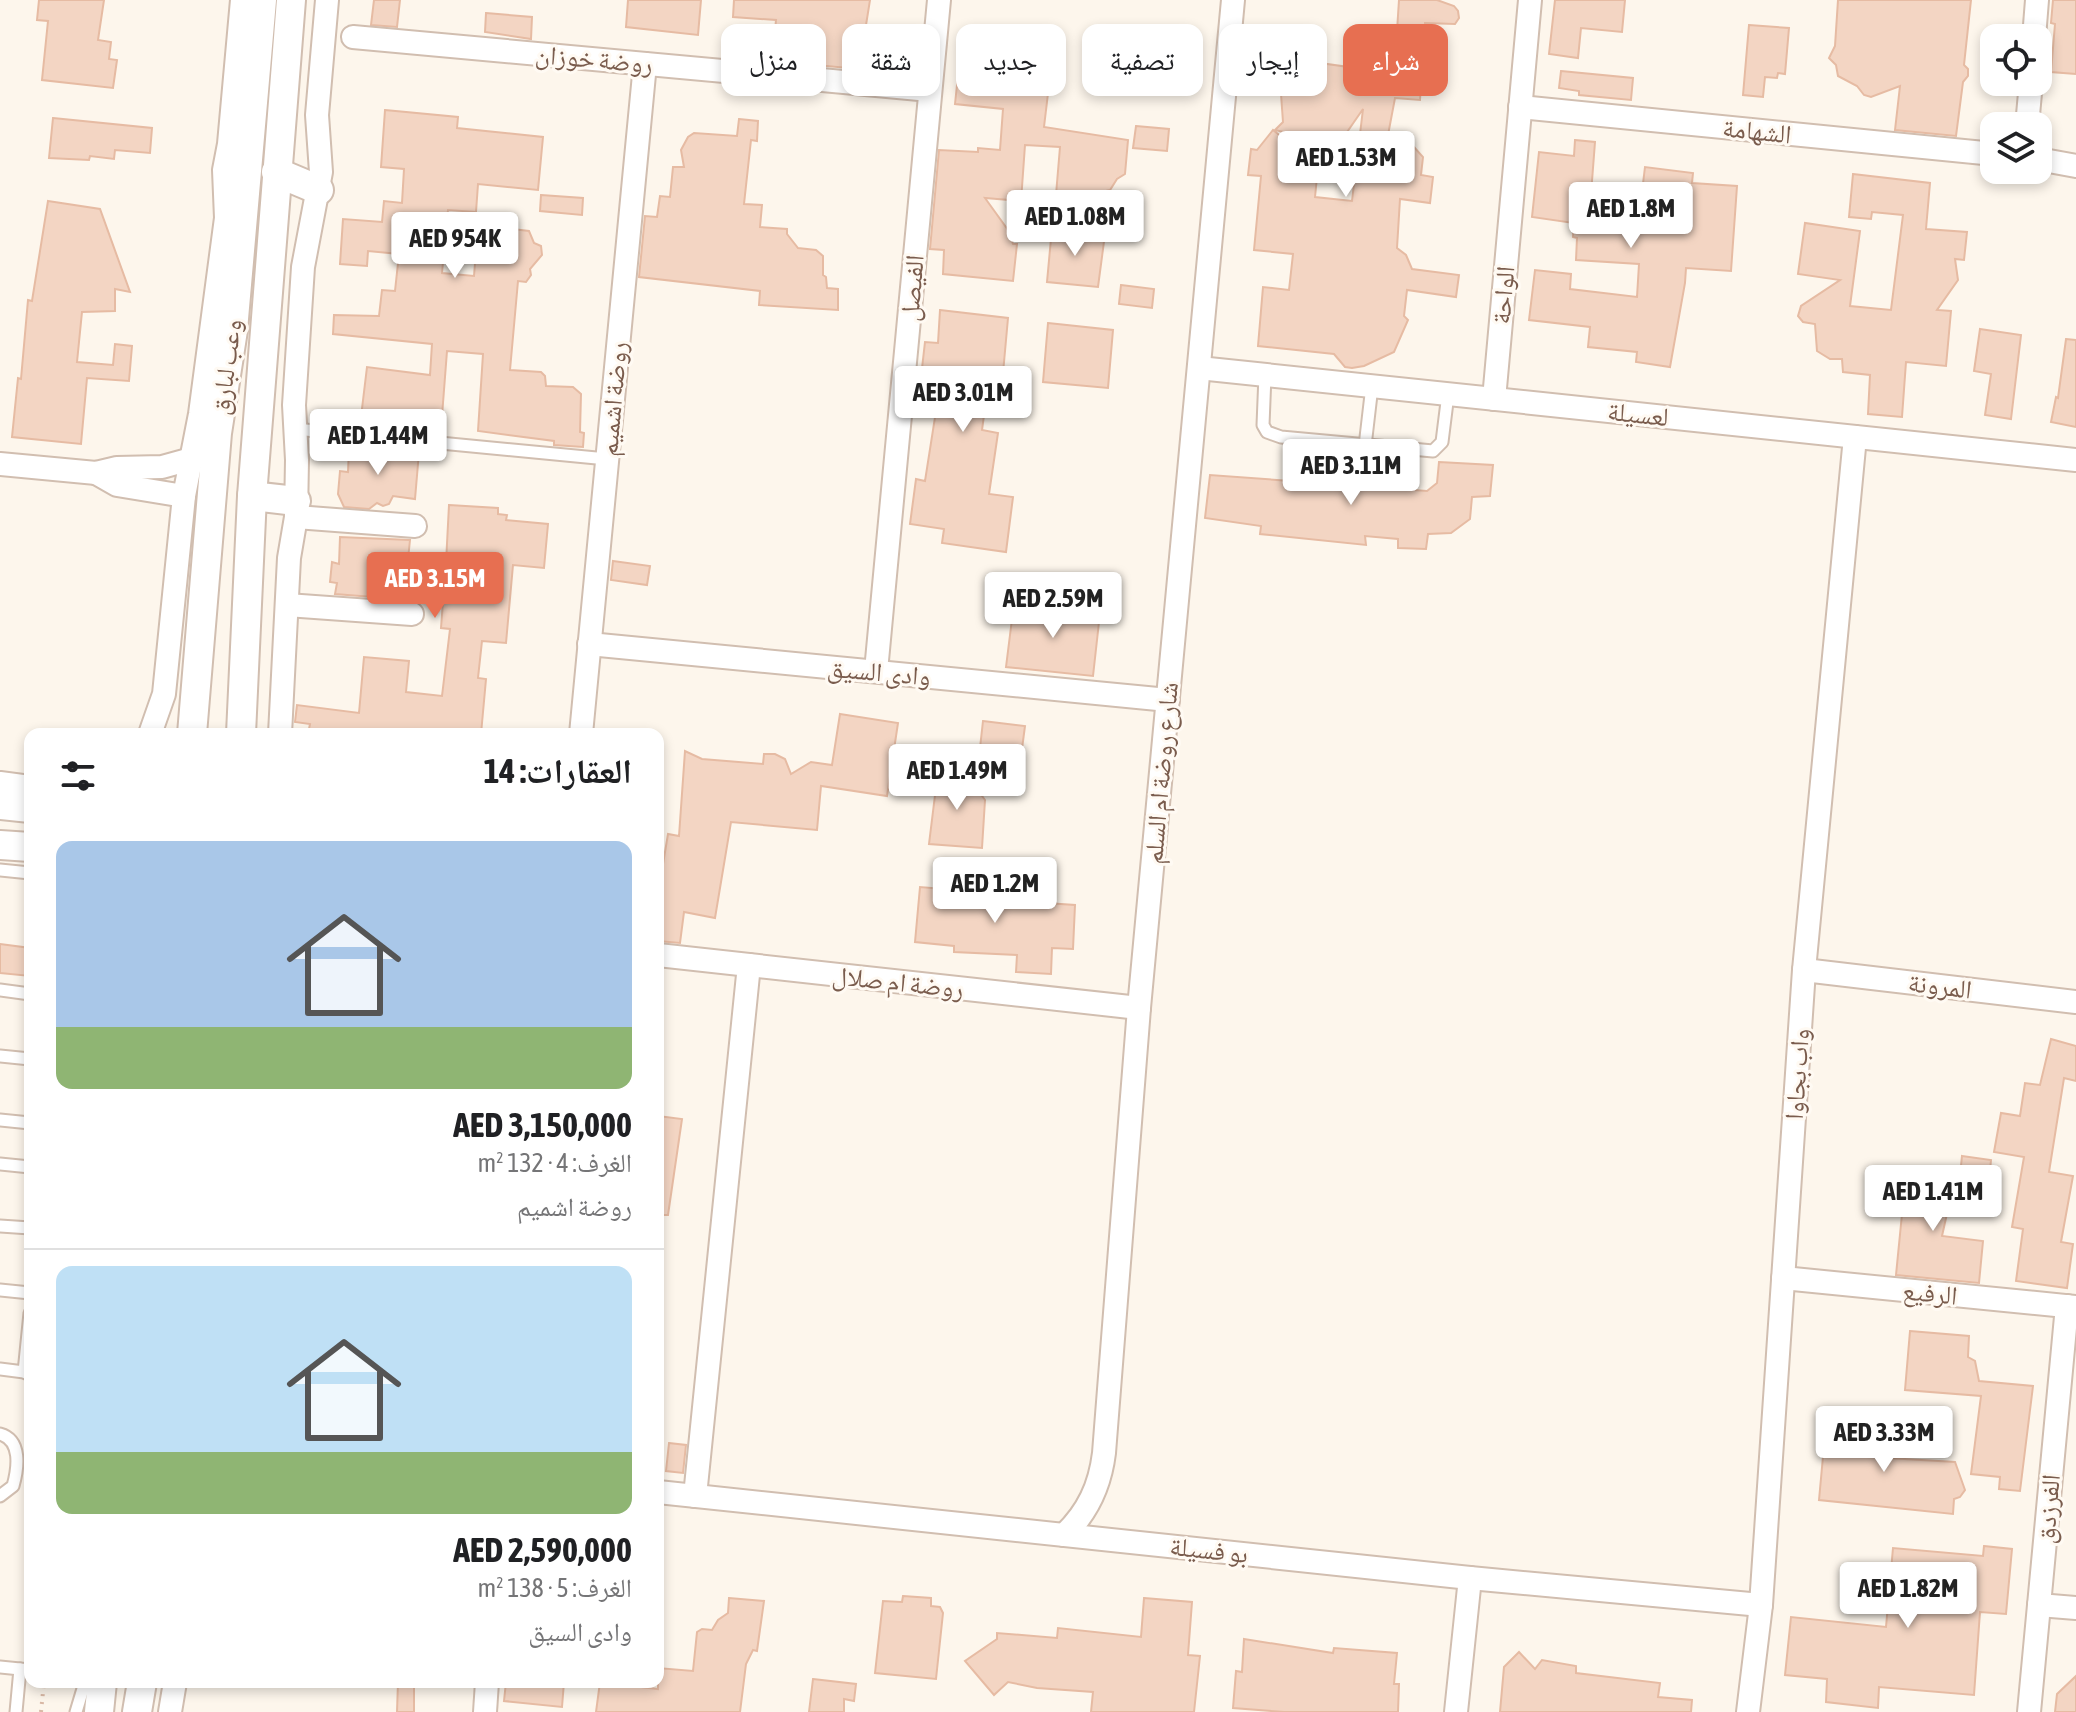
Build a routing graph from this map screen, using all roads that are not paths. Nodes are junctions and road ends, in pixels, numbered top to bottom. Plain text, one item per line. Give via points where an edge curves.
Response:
1 (242, 0) edge
2 (262, 0) edge
3 (291, 0) edge
4 (939, 0) edge
5 (1233, 0) edge
6 (1530, 0) edge
7 (2037, 0) edge
8 (326, 10) edge
9 (937, 24) edge
10 (2035, 24) edge
11 (353, 37) junction
12 (322, 52) junction
13 (645, 64) junction
14 (842, 82) edge
15 (929, 96) edge
16 (1520, 107) junction
17 (1980, 153) edge
18 (238, 154) junction
19 (2052, 162) edge
20 (2076, 166) edge
21 (276, 172) junction
22 (319, 190) junction
23 (1199, 368) junction
24 (1265, 375) junction
25 (1372, 386) junction
26 (1448, 394) junction
27 (1494, 399) junction
28 (295, 429) junction
29 (1855, 437) junction
30 (1365, 446) junction
31 (191, 459) junction
32 (607, 459) junction
33 (2076, 460) edge
34 (0, 464) edge
35 (96, 473) junction
36 (184, 496) junction
37 (252, 496) junction
38 (296, 509) junction
39 (415, 526) dead end
40 (208, 545) junction
41 (287, 605) junction
42 (412, 614) dead end
43 (589, 644) junction
44 (197, 671) junction
45 (876, 671) junction
46 (1168, 700) junction
47 (152, 728) edge
48 (176, 728) edge
49 (192, 728) edge
50 (209, 728) edge
51 (241, 728) edge
52 (280, 728) edge
53 (582, 728) edge
54 (0, 783) edge
55 (24, 786) edge
56 (0, 805) edge
57 (24, 807) edge
58 (0, 845) edge
59 (24, 847) edge
60 (0, 870) edge
61 (24, 872) edge
62 (664, 956) edge
63 (749, 965) junction
64 (1804, 970) junction
65 (0, 990) edge
66 (24, 993) edge
67 (2076, 1002) edge
68 (1139, 1008) junction
69 (0, 1056) edge
70 (24, 1058) edge
71 (0, 1120) edge
72 (24, 1122) edge
73 (0, 1164) edge
74 (24, 1166) edge
75 (0, 1226) edge
76 (24, 1228) edge
77 (1783, 1278) junction
78 (0, 1290) edge
79 (24, 1292) edge
80 (2072, 1307) edge
81 (0, 1369) edge
82 (24, 1372) edge
83 (0, 1434) edge
84 (664, 1493) edge
85 (0, 1496) edge
86 (695, 1496) junction
87 (1064, 1535) junction
88 (1470, 1578) junction
89 (1761, 1605) junction
90 (2039, 1605) junction
91 (2076, 1608) edge
92 (0, 1667) edge
93 (24, 1669) edge
94 (24, 1674) edge
95 (85, 1688) edge
96 (89, 1688) edge
97 (141, 1688) edge
98 (174, 1688) edge
99 (487, 1688) edge
100 (16, 1712) edge
101 (76, 1712) edge
102 (99, 1712) edge
103 (137, 1712) edge
104 (170, 1712) edge
105 (485, 1712) edge
106 (1456, 1712) edge
107 (1748, 1712) edge
108 (2029, 1712) edge

1 - 18 street
2 - 18 street, وعب لبارق
3 - 21 street, وعب لبارق
4 - 9 street, الفيصل
5 - 23 street, شارع روضة ام السلم
6 - 16 street, الواحة
7 - 10 street
8 - 11 street
8 - 12 street
11 - 12 street via 339,49
11 - 13 street, روضة خوزان
12 - 22 street
13 - 14 street, روضة خوزان
13 - 32 street, روضة اشميم
15 - 45 street, الفيصل
16 - 17 street, الشهامة
16 - 27 street, الواحة
18 - 31 street via 223,186 226,218
18 - 40 street, وعب لبارق via 233,330
19 - 20 street
21 - 22 street
21 - 37 street, وعب لبارق
22 - 28 street via 303,267
23 - 24 street, لعسيلة
23 - 46 street, شارع روضة ام السلم
24 - 25 street, لعسيلة
24 - 30 lane via 1262,417 1267,432
25 - 26 street, لعسيلة
25 - 30 lane
26 - 27 street, لعسيلة
26 - 30 lane via 1442,442 1433,451
27 - 29 street, لعسيلة
28 - 32 lane
28 - 38 street
29 - 33 street, لعسيلة
29 - 64 street, واب بجاوا
31 - 35 street
31 - 36 street
32 - 43 street, روضة اشميم
34 - 35 street
35 - 36 street via 117,485
36 - 47 street via 164,694
37 - 38 street
37 - 51 street, وعب لبارق
38 - 39 street
38 - 41 street
40 - 44 street, وعب لبارق
40 - 50 street via 214,664
41 - 42 street
41 - 52 street
43 - 45 street, وادى السيق
43 - 53 street, روضة اشميم
44 - 48 street
44 - 49 street, وعب لبارق
45 - 46 street, وادى السيق
46 - 68 street, شارع روضة ام السلم
54 - 55 street
56 - 57 street
58 - 59 street
60 - 61 lane
62 - 63 street, روضة ام صلال
63 - 68 street, روضة ام صلال
63 - 86 street
64 - 67 street, المرونة
64 - 77 street, واب بجاوا
65 - 66 lane
68 - 87 street, شارع روضة ام السلم via 1102,1469 1085,1512
69 - 70 lane
71 - 72 lane
73 - 74 lane
75 - 76 lane
77 - 80 street, الرفيع
77 - 89 street, واب بجاوا
78 - 79 lane
80 - 90 street, الفرزدق
81 - 82 lane
83 - 85 lane via 11,1438 17,1449 13,1486
84 - 86 street, بو فسيلة
86 - 87 street, بو فسيلة
87 - 88 street, بو فسيلة
88 - 89 street, بو فسيلة
88 - 106 street
89 - 107 street, واب بجاوا
90 - 91 street
90 - 108 street, الفرزدق
92 - 93 lane
94 - 100 lane
95 - 101 lane
96 - 102 street
97 - 103 street
98 - 104 street
99 - 105 street

